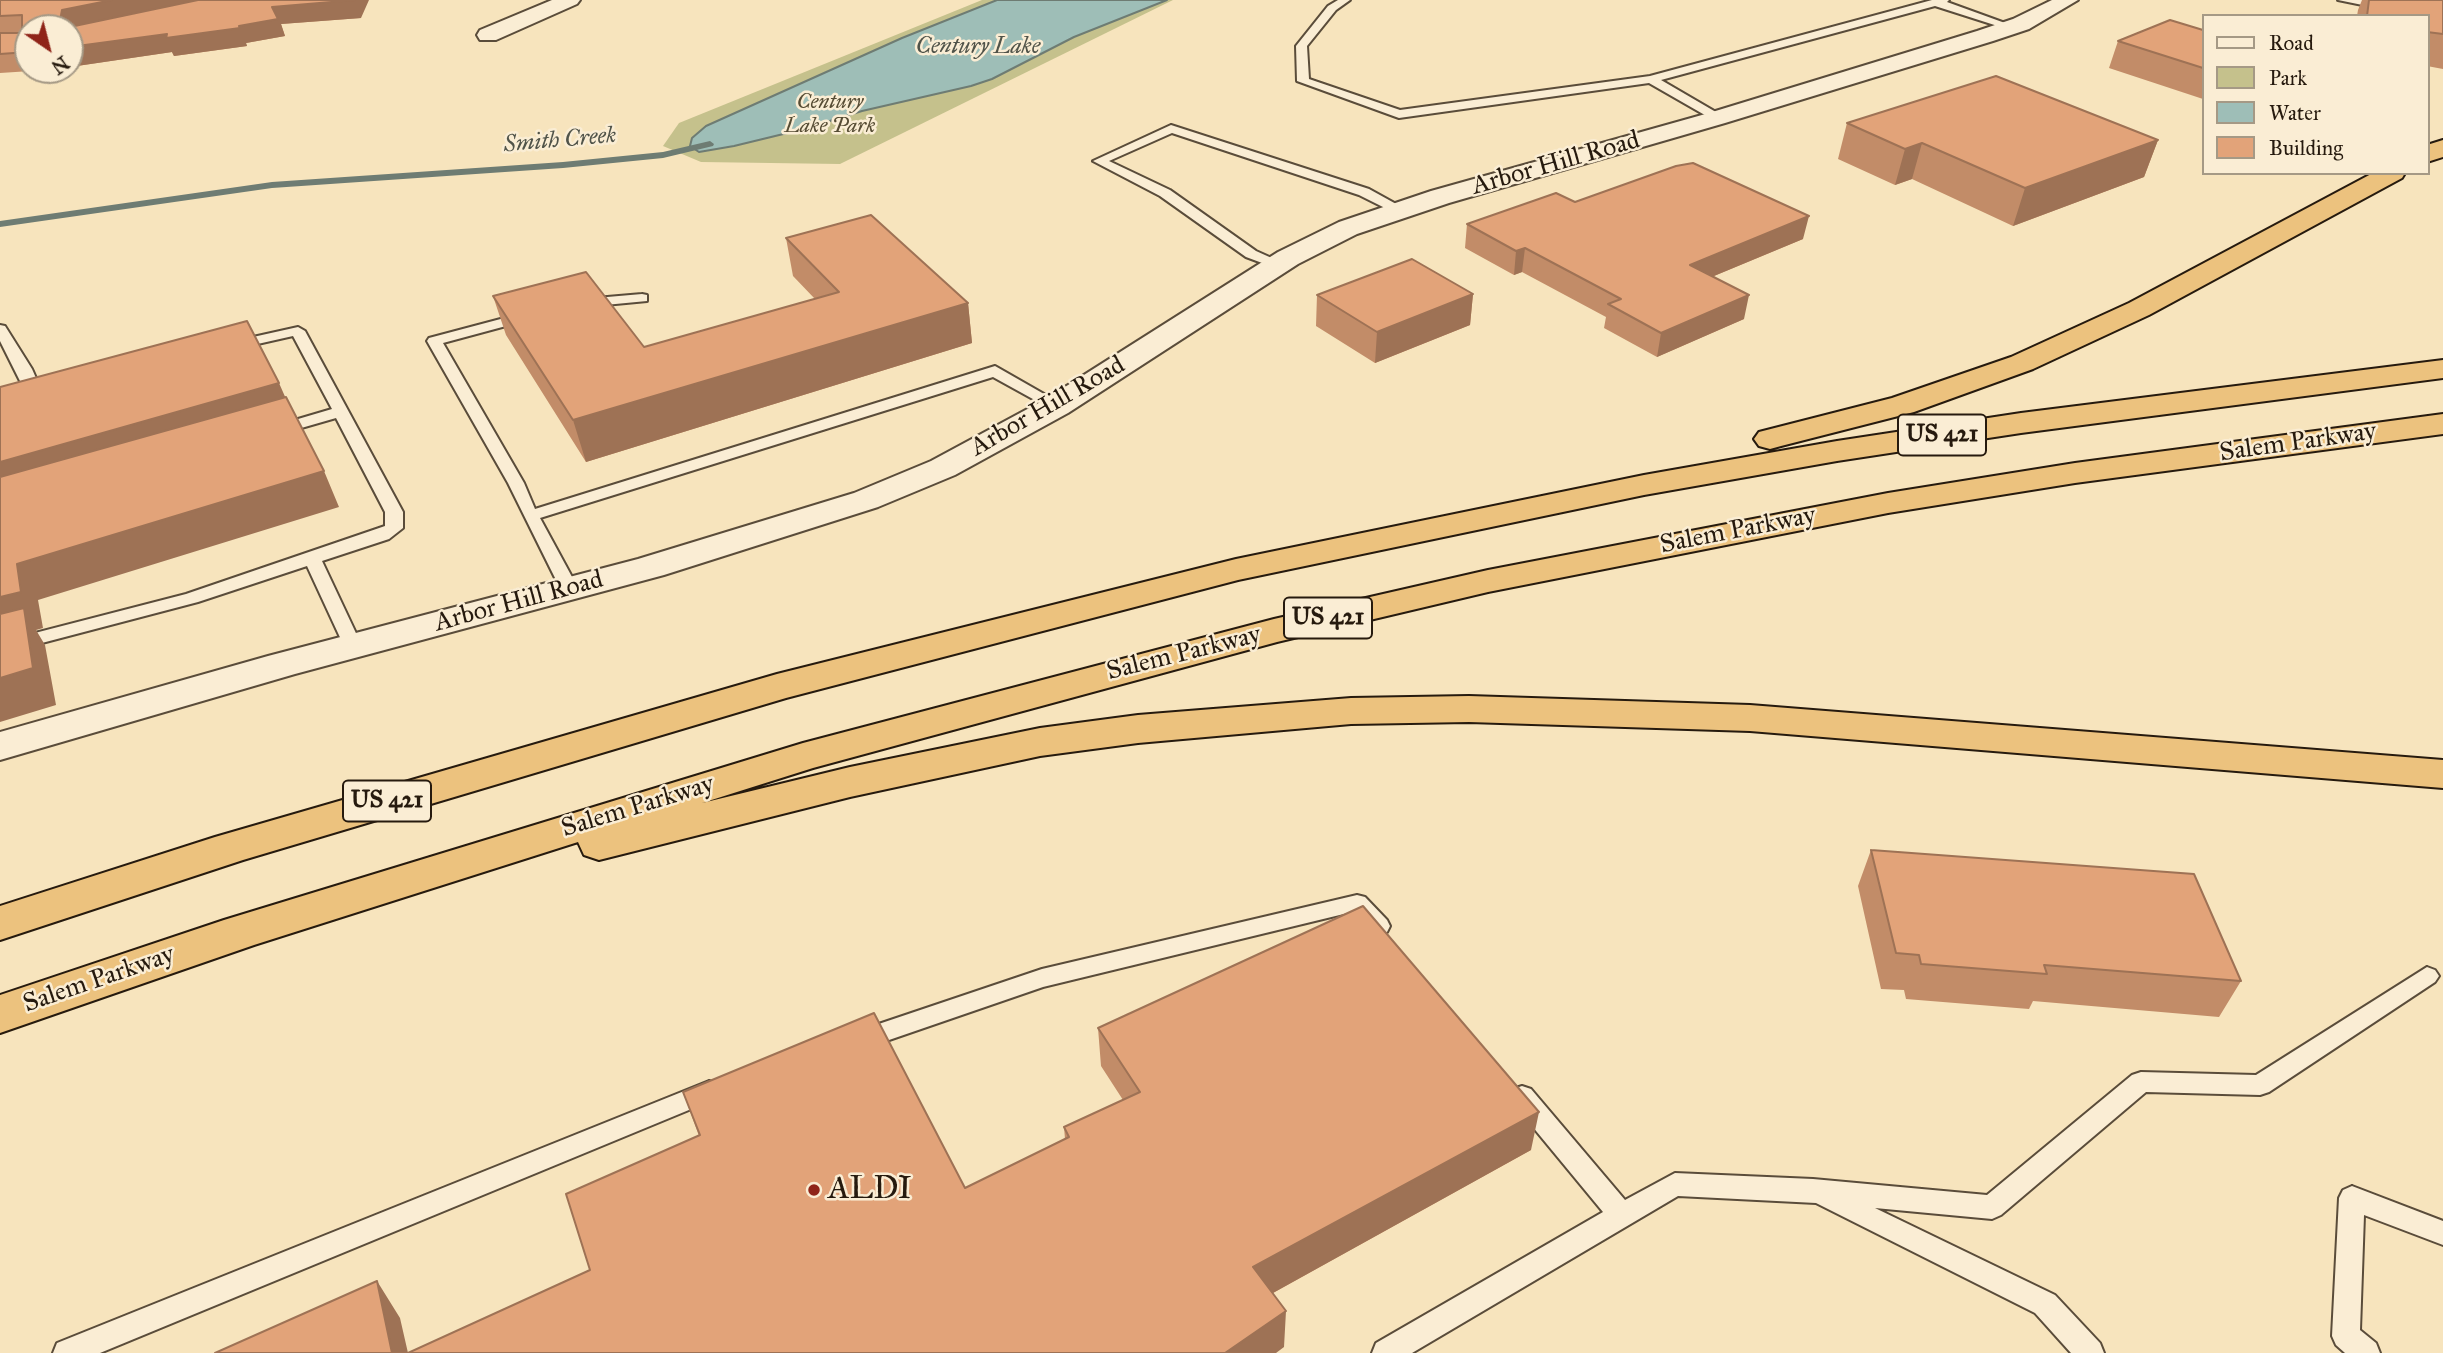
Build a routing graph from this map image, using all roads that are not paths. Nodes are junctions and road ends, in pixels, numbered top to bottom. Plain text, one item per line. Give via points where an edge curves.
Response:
1 (570, 0) edge
2 (1345, 0) edge
3 (2068, 0) edge
4 (2343, 0) edge
5 (1941, 1) edge
6 (2403, 10) edge
7 (2011, 27) junction
8 (488, 35) dead end
9 (1651, 79) junction
10 (1717, 118) junction
11 (2389, 175) edge
12 (1401, 210) junction
13 (1278, 264) junction
14 (642, 298) dead end
15 (573, 304) edge
16 (548, 311) edge
17 (0, 328) edge
18 (221, 349) edge
19 (2443, 369) edge
20 (37, 399) edge
21 (1057, 406) junction
22 (340, 412) junction
23 (2443, 424) edge
24 (261, 435) edge
25 (530, 516) junction
26 (1445, 524) junction
27 (312, 558) junction
28 (569, 588) junction
29 (353, 646) junction
30 (0, 648) edge
31 (0, 746) edge
32 (2443, 774) edge
33 (0, 923) edge
34 (240, 932) junction
35 (1395, 945) edge
36 (2427, 976) dead end
37 (0, 1014) edge
38 (844, 1045) edge
39 (1506, 1077) edge
40 (738, 1081) edge
41 (1813, 1191) junction
42 (1620, 1213) junction
43 (2443, 1233) edge
44 (67, 1353) edge
45 (1386, 1353) edge
46 (2090, 1353) edge
47 (2366, 1353) edge

1 - 8 street
2 - 9 lane via 1332,8 1301,47 1303,80 1399,114
3 - 7 street, Arbor Hill Road
4 - 6 lane
5 - 7 lane
5 - 9 lane
7 - 10 street, Arbor Hill Road
9 - 10 lane
10 - 12 street, Arbor Hill Road
11 - 26 highway via 2083,337 1962,386
12 - 13 street, Arbor Hill Road via 1348,228
12 - 13 lane via 1364,192 1171,130 1099,161 1165,193 1251,254
13 - 21 street, Arbor Hill Road
14 - 15 lane
16 - 25 lane via 434,341 516,482
17 - 20 lane
18 - 22 lane via 298,331
19 - 26 highway, Salem Parkway / US 421 via 1850,449
21 - 25 lane via 995,371
21 - 28 street, Arbor Hill Road via 943,468 866,500
22 - 24 lane
22 - 27 lane via 394,512 394,528
23 - 34 highway, Salem Parkway / US 421 via 1888,503 1691,539 1408,600 1048,689 803,757
25 - 28 lane
26 - 33 highway, Salem Parkway / US 421 via 1223,573 777,687 257,840
27 - 29 lane
27 - 30 lane via 192,598
28 - 29 street, Arbor Hill Road
29 - 31 street, Arbor Hill Road
32 - 34 highway via 1737,718 1469,709 1257,718 1076,737 948,760
34 - 37 highway, Salem Parkway / US 421
35 - 38 lane via 1357,903 1042,978
36 - 41 lane via 2260,1085 2141,1082 1992,1207
39 - 42 lane
40 - 44 lane
41 - 42 lane via 1675,1184
41 - 46 lane via 2045,1304
42 - 45 lane
43 - 47 lane via 2352,1198 2346,1336

